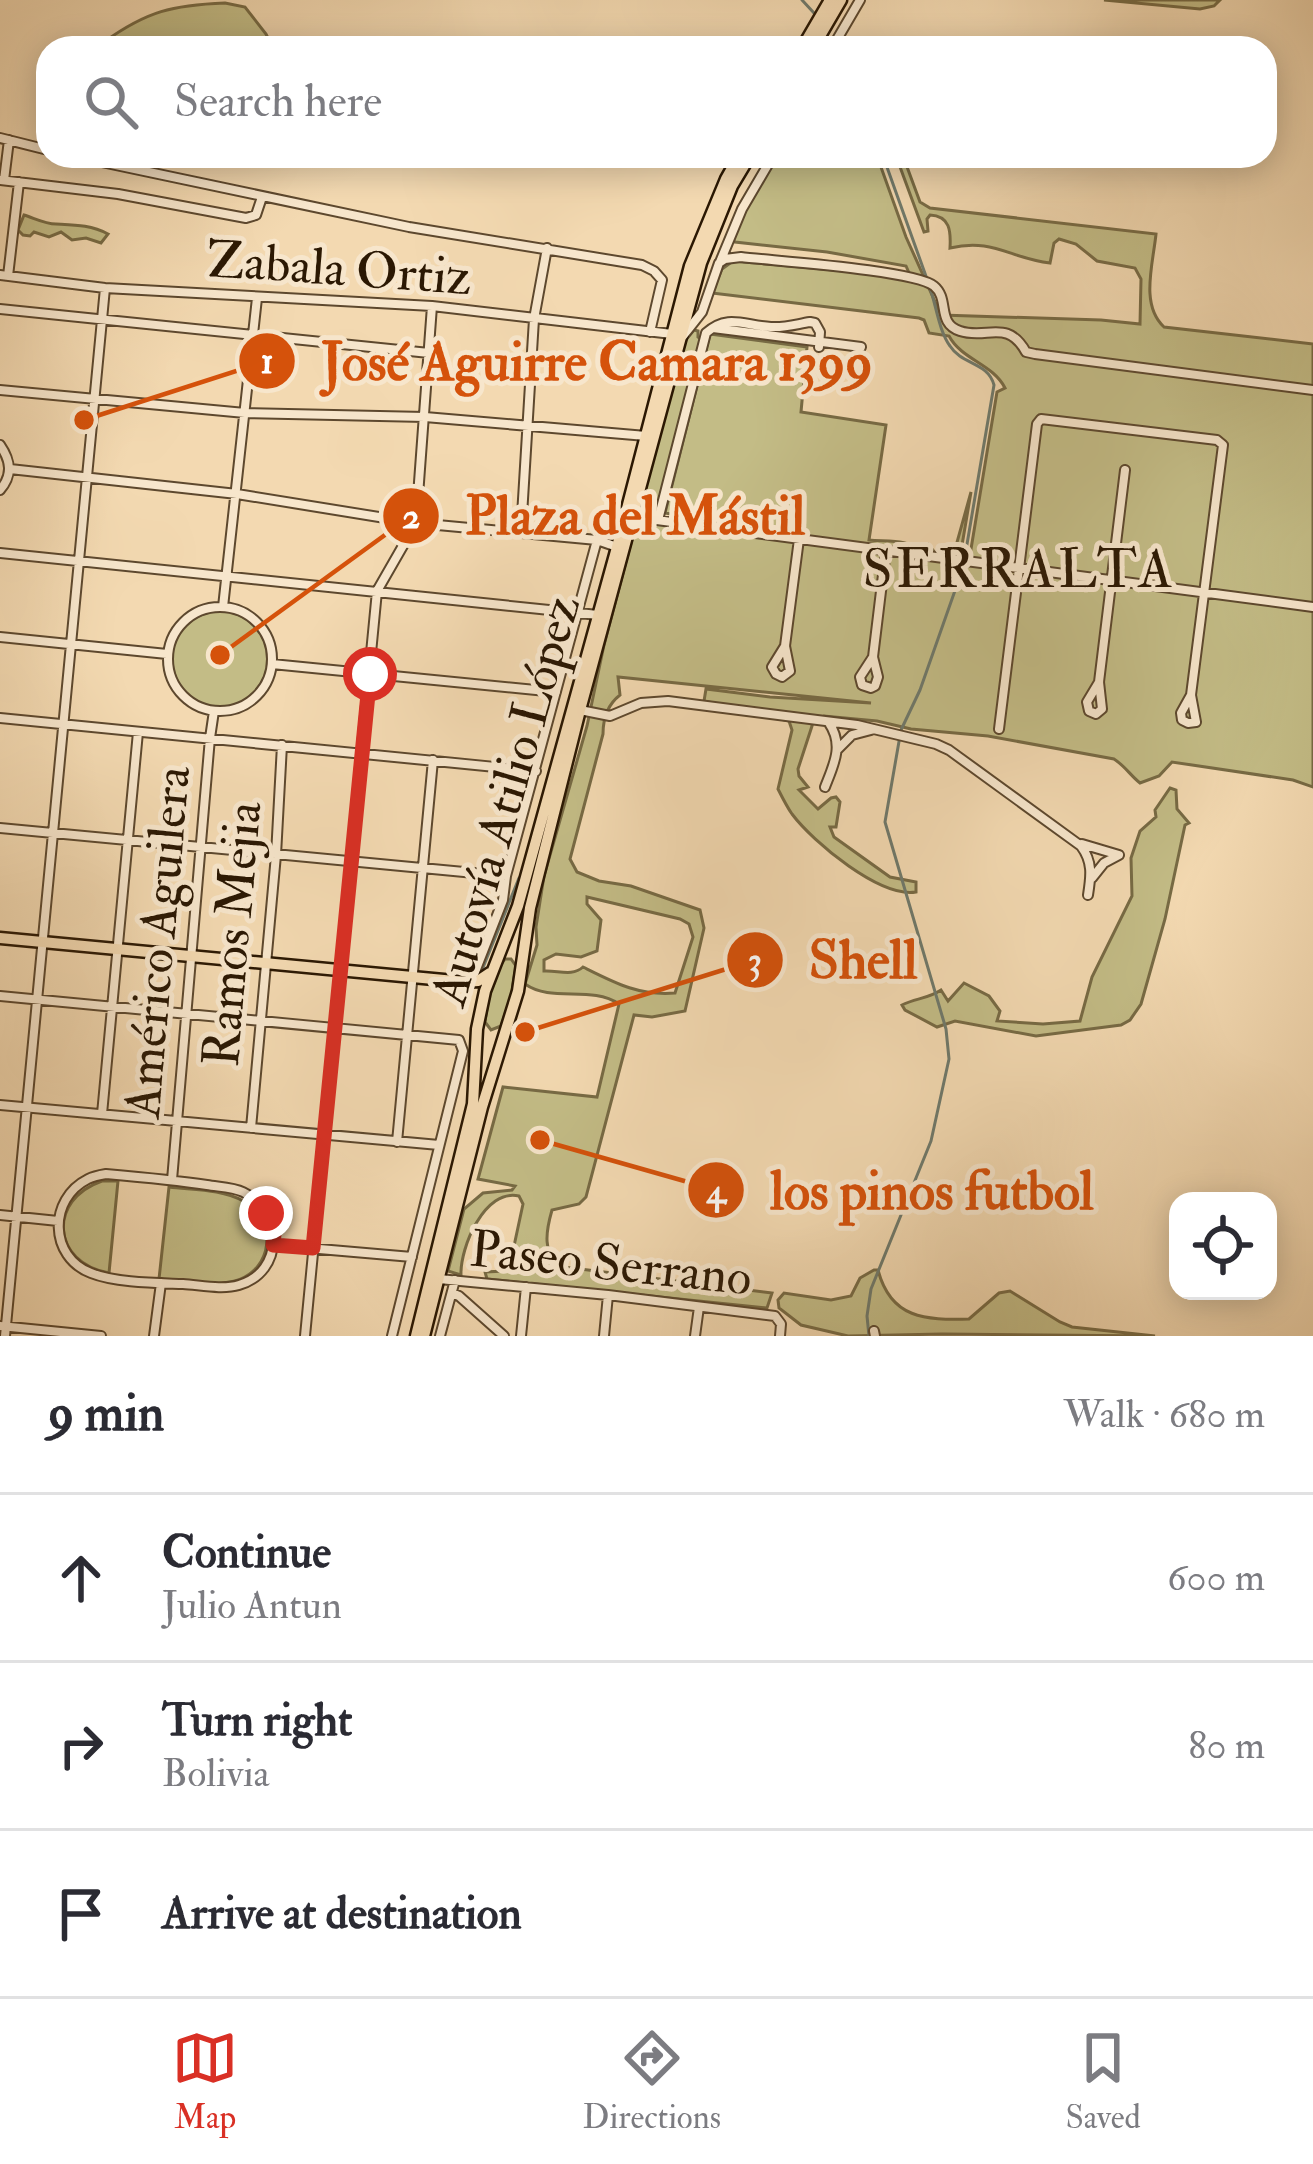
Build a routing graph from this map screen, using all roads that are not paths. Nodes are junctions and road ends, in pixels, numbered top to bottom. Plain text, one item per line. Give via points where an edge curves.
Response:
1 (830, 0) edge
2 (841, 0) edge
3 (860, 0) edge
4 (809, 36) edge
5 (820, 36) edge
6 (839, 36) edge
7 (5, 139) edge
8 (36, 147) edge
9 (128, 168) edge
10 (732, 168) edge
11 (743, 168) edge
12 (765, 168) edge
13 (2, 180) edge
14 (20, 182) junction
15 (262, 197) junction
16 (548, 248) junction
17 (719, 263) junction
18 (4, 276) edge
19 (105, 287) junction
20 (256, 298) junction
21 (432, 306) junction
22 (0, 309) edge
23 (534, 319) junction
24 (102, 320) junction
25 (711, 328) junction
26 (650, 332) junction
27 (253, 336) junction
28 (677, 336) junction
29 (819, 345) junction
30 (862, 347) dead end
31 (429, 353) junction
32 (0, 390) edge
33 (1313, 390) edge
34 (95, 399) junction
35 (244, 413) junction
36 (425, 417) junction
37 (528, 426) junction
38 (646, 436) junction
39 (0, 446) edge
40 (10, 469) junction
41 (1125, 470) dead end
42 (87, 478) junction
43 (0, 490) edge
44 (237, 494) junction
45 (634, 517) junction
46 (658, 520) junction
47 (416, 523) junction
48 (521, 532) junction
49 (799, 539) junction
50 (597, 540) junction
51 (621, 548) junction
52 (886, 550) junction
53 (0, 553) edge
54 (80, 562) junction
55 (1019, 568) junction
56 (226, 576) junction
57 (1111, 580) junction
58 (376, 591) junction
59 (1205, 592) junction
60 (224, 607) junction
61 (1313, 607) edge
62 (578, 612) junction
63 (598, 615) junction
64 (0, 638) edge
65 (72, 644) junction
66 (785, 646) dead end
67 (167, 654) junction
68 (873, 656) dead end
69 (272, 664) junction
70 (370, 674) junction
71 (1099, 682) dead end
72 (556, 692) junction
73 (1191, 695) dead end
74 (580, 710) junction
75 (214, 711) junction
76 (0, 718) edge
77 (828, 722) junction
78 (65, 725) junction
79 (999, 729) dead end
80 (874, 730) junction
81 (138, 732) junction
82 (210, 738) junction
83 (282, 745) junction
84 (837, 750) junction
85 (362, 753) junction
86 (433, 760) junction
87 (536, 771) junction
88 (825, 787) dead end
89 (0, 828) edge
90 (54, 833) junction
91 (128, 840) junction
92 (1075, 841) junction
93 (201, 848) junction
94 (276, 855) junction
95 (350, 861) junction
96 (424, 869) junction
97 (506, 876) junction
98 (0, 940) edge
99 (43, 944) junction
100 (118, 952) junction
101 (192, 960) junction
102 (266, 967) junction
103 (493, 967) junction
104 (521, 971) junction
105 (341, 974) junction
106 (413, 980) junction
107 (471, 982) junction
108 (0, 996) edge
109 (38, 1000) junction
110 (112, 1007) junction
111 (187, 1013) junction
112 (480, 1014) junction
113 (260, 1020) junction
114 (335, 1028) junction
115 (506, 1031) junction
116 (406, 1035) junction
117 (0, 1105) edge
118 (28, 1107) junction
119 (102, 1114) junction
120 (176, 1121) junction
121 (251, 1128) junction
122 (325, 1135) junction
123 (397, 1142) junction
124 (439, 1145) junction
125 (172, 1180) junction
126 (0, 1215) edge
127 (16, 1216) junction
128 (58, 1221) junction
129 (273, 1245) junction
130 (313, 1248) junction
131 (412, 1257) junction
132 (439, 1279) junction
133 (455, 1280) junction
134 (161, 1283) junction
135 (526, 1287) junction
136 (452, 1293) junction
137 (608, 1295) junction
138 (698, 1307) junction
139 (3, 1329) edge
140 (78, 1335) edge
141 (101, 1336) edge
142 (154, 1336) edge
143 (305, 1336) edge
144 (392, 1336) edge
145 (420, 1336) edge
146 (440, 1336) edge
147 (504, 1336) edge
148 (521, 1336) edge
149 (604, 1336) edge
150 (695, 1336) edge
151 (780, 1336) edge

1 - 4 main road
2 - 5 main road
3 - 6 street
7 - 8 street
7 - 13 street
9 - 15 street
10 - 28 main road, Autovía Atilio López via 700,239
11 - 28 main road, Autovía Atilio López
12 - 17 street
13 - 14 street
14 - 15 street via 246,218
14 - 18 street
15 - 16 street
16 - 23 street
16 - 26 street via 654,272 662,280
17 - 28 street via 702,312
17 - 33 street via 741,257 919,279 940,292 950,326 1012,335 1026,352
18 - 19 street, Zabala Ortiz
19 - 20 street, Zabala Ortiz
19 - 24 street
20 - 21 street, Zabala Ortiz
20 - 27 street
21 - 23 street, Zabala Ortiz
21 - 31 street
22 - 24 street
23 - 26 street, Zabala Ortiz
23 - 37 street
24 - 27 street
24 - 34 street
25 - 29 street
25 - 29 street via 727,320 810,322
25 - 46 street
26 - 28 street, Zabala Ortiz
27 - 31 street
27 - 35 street
28 - 38 main road, Autovía Atilio López
28 - 45 main road, Autovía Atilio López
29 - 30 street
31 - 36 street
32 - 34 street
34 - 35 street
34 - 42 street
35 - 36 street
35 - 44 street
36 - 37 street
36 - 47 street
37 - 38 street
37 - 48 street
38 - 51 main road, Autovía Atilio López
39 - 40 street
40 - 42 street
40 - 43 street
41 - 57 street
42 - 44 street
42 - 54 street
44 - 47 street
44 - 56 street
45 - 46 street
45 - 51 main road, Autovía Atilio López
46 - 49 street
47 - 48 street
47 - 58 street
48 - 50 street
49 - 52 street
49 - 66 street
50 - 51 street
50 - 62 street
51 - 63 main road, Autovía Atilio López
51 - 74 main road, Autovía Atilio López
52 - 55 street
52 - 68 street
53 - 54 street
54 - 56 street
54 - 65 street
55 - 57 street
55 - 59 street via 1041,419 1221,442
55 - 79 street
56 - 58 street
56 - 60 street
57 - 59 street
57 - 71 street
58 - 62 street
58 - 70 street
59 - 61 street
59 - 73 street
60 - 67 street via 192,614
60 - 69 street via 257,622
62 - 63 street
62 - 72 street
63 - 103 main road, Autovía Atilio López via 518,906
64 - 65 street
65 - 67 street
65 - 78 street
67 - 75 street via 173,684
69 - 70 street
69 - 75 street via 247,704
70 - 72 street
70 - 85 street
72 - 87 street
74 - 77 street via 610,716 668,701
74 - 104 main road, Autovía Atilio López
75 - 82 street, Américo Aguilera
76 - 78 street
77 - 80 street
77 - 84 street
78 - 81 street
78 - 90 street
80 - 84 street via 852,735
80 - 92 street via 949,750
81 - 82 street
81 - 91 street
82 - 83 street
82 - 93 street, Américo Aguilera
83 - 85 street
83 - 94 street, Ramos Mejia
84 - 88 street
85 - 86 street
85 - 95 street
86 - 87 street
86 - 96 street
87 - 97 street
89 - 90 street
90 - 91 street
90 - 99 street
91 - 93 street
91 - 100 street
92 - 92 street via 1089,861 1089,890 1099,868 1119,855
93 - 94 street
93 - 101 street, Américo Aguilera
94 - 95 street
94 - 102 street, Ramos Mejia
95 - 96 street
95 - 105 street
96 - 97 street
96 - 106 street
97 - 107 street
98 - 99 main road
99 - 100 main road
99 - 109 street
100 - 101 main road
100 - 110 street
101 - 102 main road
101 - 111 street, Américo Aguilera
102 - 105 main road
102 - 113 street, Ramos Mejia
103 - 104 main road via 510,955
103 - 107 main road
103 - 112 main road, Autovía Atilio López
104 - 115 main road, Autovía Atilio López
105 - 106 main road
105 - 114 street
106 - 107 main road
106 - 112 main road via 470,989
106 - 116 street
108 - 109 street
109 - 110 street
109 - 118 street
110 - 111 street
110 - 119 street
111 - 113 street
111 - 120 street, Américo Aguilera
112 - 115 main road via 487,1034
112 - 145 main road, Autovía Atilio López via 473,1104
113 - 114 street
113 - 121 street, Ramos Mejia
114 - 116 street
114 - 122 street
115 - 132 main road, Autovía Atilio López
116 - 123 street
116 - 124 street via 459,1040 464,1052
117 - 118 street
118 - 119 street
118 - 127 street
119 - 120 street
120 - 121 street
120 - 125 street, Américo Aguilera
121 - 122 street
122 - 123 street
122 - 130 street
123 - 124 street
124 - 131 street
125 - 128 street via 88,1179
125 - 129 street via 250,1197 272,1223
126 - 127 street
127 - 128 street
127 - 139 street
128 - 134 street via 67,1256 86,1272
129 - 130 street
129 - 134 street via 256,1276 240,1285
130 - 131 street
130 - 143 street
131 - 144 street
132 - 133 street, Paseo Serrano
132 - 145 main road, Autovía Atilio López
133 - 135 street, Paseo Serrano
133 - 136 street
134 - 142 street
135 - 137 street, Paseo Serrano
135 - 148 street
136 - 146 street
136 - 147 street
137 - 138 street, Paseo Serrano
137 - 149 street
138 - 150 street
138 - 151 street, Paseo Serrano via 775,1316
139 - 140 street
140 - 141 street

